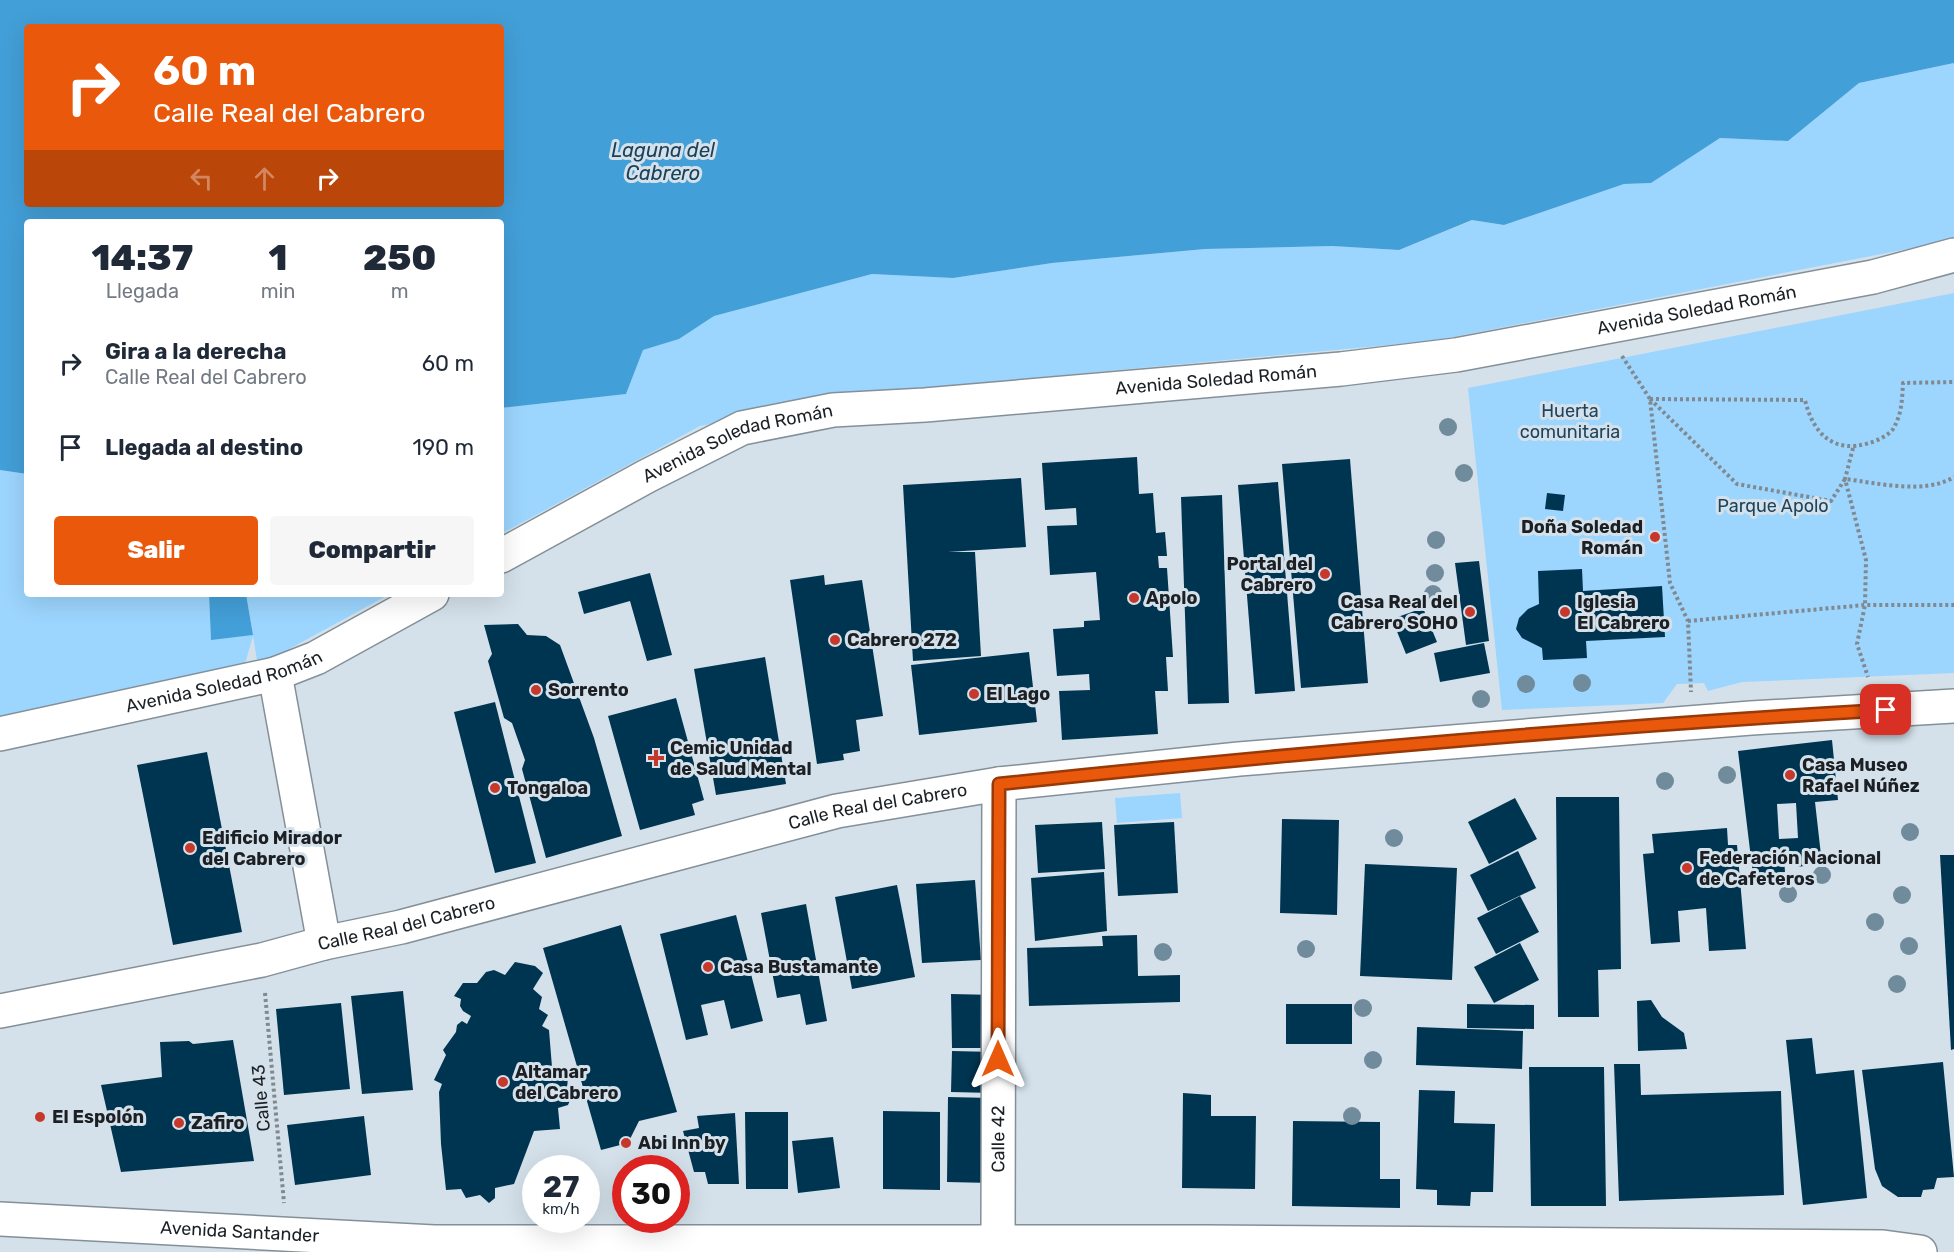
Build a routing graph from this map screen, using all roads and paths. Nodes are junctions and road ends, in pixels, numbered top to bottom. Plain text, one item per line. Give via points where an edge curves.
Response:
1 (1954, 255) edge
2 (1606, 326) junction
3 (1954, 382) edge
4 (1650, 399) junction
5 (1853, 448) junction
6 (1954, 477) edge
7 (1845, 479) junction
8 (504, 554) edge
9 (427, 597) edge
10 (1865, 605) junction
11 (1954, 605) edge
12 (1688, 621) junction
13 (275, 674) junction
14 (1868, 677) dead end
15 (1691, 697) dead end
16 (1954, 706) edge
17 (0, 734) edge
18 (999, 784) junction
19 (324, 943) junction
20 (262, 960) junction
21 (0, 1011) edge
22 (0, 1220) edge
23 (287, 1234) junction
24 (998, 1243) junction
25 (1920, 1252) edge

1 - 2 main road, Avenida Soledad Román via 1873,276
2 - 4 path via 1629,370
2 - 8 main road, Avenida Soledad Román via 1456,355 1341,369 833,410 742,428
3 - 5 path via 1903,383 1902,410 1892,431
4 - 5 path via 1805,400 1809,417 1819,432
4 - 7 path via 1737,483 1831,501
4 - 12 path via 1670,583
5 - 7 path
6 - 7 path via 1947,482 1913,486
7 - 10 path via 1866,560
9 - 13 main road, Avenida Soledad Román via 315,658
10 - 11 path
10 - 12 path
10 - 14 path via 1857,644
12 - 15 path
13 - 17 main road, Avenida Soledad Román
13 - 19 main road
16 - 18 main road, Calle Real del Cabrero via 1286,755
18 - 19 main road, Calle Real del Cabrero via 837,811 401,927
18 - 24 main road, Calle 42
19 - 20 main road, Calle Real del Cabrero
20 - 21 main road, Calle Real del Cabrero
20 - 23 path, Calle 43
22 - 23 main road, Avenida Santander
23 - 24 main road, Avenida Santander via 434,1242
24 - 25 main road, Avenida Santander via 1871,1247

